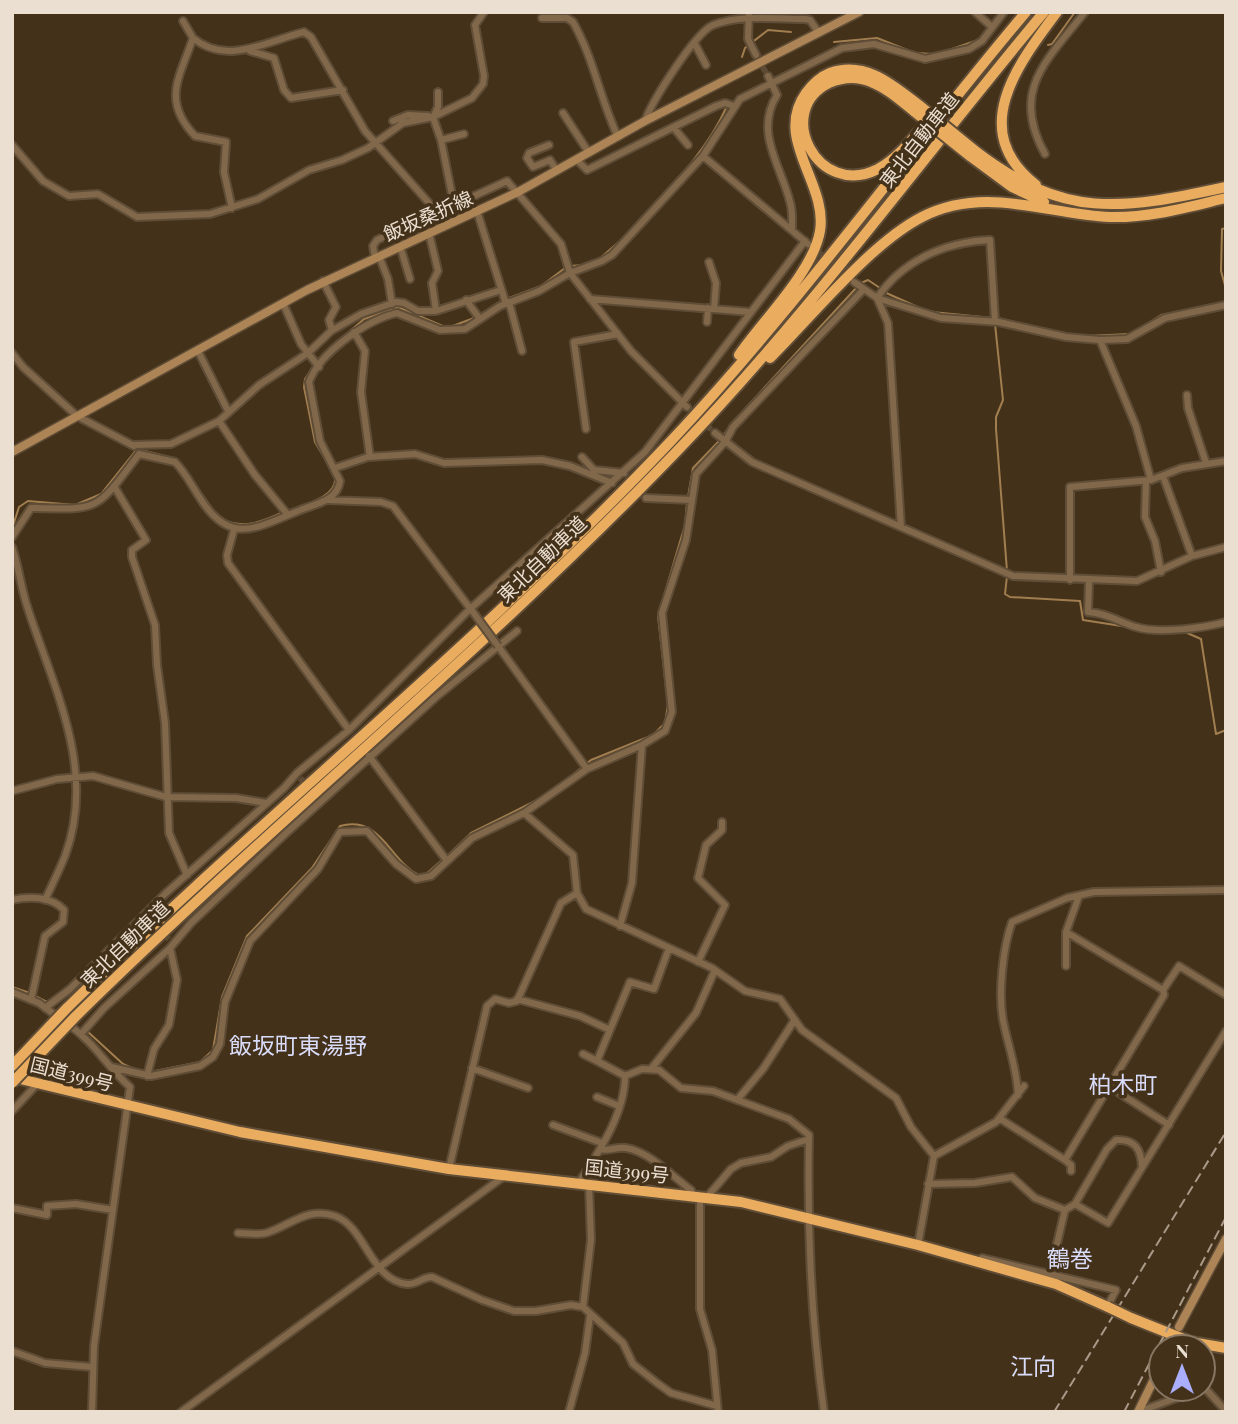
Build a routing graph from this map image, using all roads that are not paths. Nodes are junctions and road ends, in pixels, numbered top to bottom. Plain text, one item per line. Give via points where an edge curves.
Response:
1 (484, 12) edge
2 (859, 12) edge
3 (975, 12) edge
4 (1003, 12) edge
5 (1024, 12) edge
6 (1044, 12) edge
7 (1057, 12) edge
8 (1085, 12) edge
9 (749, 15) edge
10 (542, 18) dead end
11 (183, 21) dead end
12 (992, 27) junction
13 (819, 33) junction
14 (193, 38) junction
15 (695, 44) junction
16 (248, 51) junction
17 (756, 55) tunnel mouth
18 (706, 65) dead end
19 (768, 76) tunnel mouth
20 (772, 84) junction
21 (343, 90) junction
22 (438, 92) dead end
23 (734, 106) junction
24 (918, 109) junction
25 (563, 113) dead end
26 (433, 117) junction
27 (393, 121) dead end
28 (645, 121) junction
29 (674, 128) junction
30 (464, 134) dead end
31 (618, 137) junction
32 (441, 140) junction
33 (376, 143) junction
34 (12, 145) edge
35 (550, 145) dead end
36 (688, 145) dead end
37 (589, 153) junction
38 (972, 153) junction
39 (1045, 155) dead end
40 (703, 156) junction
41 (577, 160) junction
42 (556, 171) junction
43 (1226, 187) edge
44 (518, 192) junction
45 (1063, 198) junction
46 (1226, 198) edge
47 (454, 205) junction
48 (232, 208) junction
49 (477, 211) junction
50 (1066, 211) junction
51 (437, 212) junction
52 (792, 230) junction
53 (429, 233) junction
54 (400, 246) junction
55 (377, 257) junction
56 (709, 262) dead end
57 (569, 268) junction
58 (410, 279) dead end
59 (323, 281) junction
60 (881, 293) junction
61 (505, 299) junction
62 (590, 299) junction
63 (467, 300) junction
64 (283, 303) junction
65 (1226, 304) edge
66 (396, 307) junction
67 (711, 309) junction
68 (436, 312) junction
69 (750, 312) junction
70 (478, 317) junction
71 (995, 319) junction
72 (707, 322) dead end
73 (332, 330) junction
74 (354, 332) junction
75 (618, 334) junction
76 (1100, 340) junction
77 (198, 351) junction
78 (522, 351) dead end
79 (12, 353) edge
80 (308, 353) junction
81 (317, 364) junction
82 (1187, 395) dead end
83 (705, 403) junction
84 (685, 405) junction
85 (228, 411) junction
86 (77, 416) junction
87 (219, 421) junction
88 (586, 429) dead end
89 (720, 438) junction
90 (681, 446) junction
91 (136, 450) junction
92 (12, 452) edge
93 (370, 457) junction
94 (582, 457) dead end
95 (1226, 461) edge
96 (1206, 463) junction
97 (335, 468) junction
98 (624, 473) junction
99 (1163, 476) junction
100 (1149, 481) junction
101 (612, 483) junction
102 (114, 486) junction
103 (646, 498) dead end
104 (328, 500) junction
105 (689, 500) junction
106 (287, 512) junction
107 (901, 527) junction
108 (234, 530) junction
109 (12, 537) edge
110 (12, 547) edge
111 (1226, 547) edge
112 (1192, 556) junction
113 (1161, 572) junction
114 (1070, 580) junction
115 (1089, 581) junction
116 (471, 611) junction
117 (1226, 622) edge
118 (517, 631) dead end
119 (498, 647) junction
120 (349, 730) junction
121 (642, 745) junction
122 (369, 756) junction
123 (585, 766) junction
124 (76, 777) junction
125 (12, 791) edge
126 (166, 797) junction
127 (266, 803) junction
128 (524, 813) junction
129 (722, 822) dead end
130 (445, 859) junction
131 (187, 875) junction
132 (1226, 890) edge
133 (577, 893) junction
134 (1079, 896) junction
135 (12, 900) edge
136 (45, 900) junction
137 (620, 926) junction
138 (1066, 932) junction
139 (171, 944) junction
140 (669, 948) junction
141 (698, 962) junction
142 (1066, 966) dead end
143 (715, 970) junction
144 (1163, 990) junction
145 (12, 992) edge
146 (1226, 995) edge
147 (32, 996) junction
148 (517, 999) junction
149 (49, 1005) junction
150 (71, 1013) junction
151 (794, 1021) junction
152 (610, 1030) junction
153 (84, 1031) junction
154 (1226, 1031) edge
155 (583, 1054) dead end
156 (597, 1061) junction
157 (12, 1066) edge
158 (111, 1067) junction
159 (472, 1068) junction
160 (651, 1069) junction
161 (148, 1073) junction
162 (625, 1076) junction
163 (12, 1077) edge
164 (12, 1083) edge
165 (38, 1083) junction
166 (1024, 1086) dead end
167 (528, 1087) dead end
168 (1110, 1087) junction
169 (1018, 1094) junction
170 (597, 1097) dead end
171 (737, 1100) junction
172 (130, 1106) junction
173 (619, 1106) junction
174 (12, 1111) edge
175 (999, 1118) junction
176 (553, 1125) dead end
177 (1169, 1125) junction
178 (809, 1139) junction
179 (601, 1146) junction
180 (934, 1156) junction
181 (1065, 1160) junction
182 (449, 1169) junction
183 (1142, 1169) junction
184 (1072, 1171) dead end
185 (503, 1177) junction
186 (928, 1184) junction
187 (584, 1185) junction
188 (700, 1196) junction
189 (1075, 1204) junction
190 (12, 1208) edge
191 (113, 1210) junction
192 (1065, 1210) junction
193 (807, 1219) junction
194 (237, 1233) dead end
195 (1226, 1239) edge
196 (918, 1245) junction
197 (939, 1252) junction
198 (380, 1266) junction
199 (1049, 1273) junction
200 (583, 1307) junction
201 (1108, 1307) junction
202 (590, 1317) junction
203 (1179, 1327) dead end
204 (1226, 1348) edge
205 (12, 1350) edge
206 (92, 1367) junction
207 (1147, 1394) edge
208 (1162, 1403) edge
209 (717, 1409) edge
210 (92, 1412) edge
211 (181, 1412) edge
212 (569, 1412) edge
213 (824, 1412) edge
214 (1138, 1412) edge

1 - 26 street via 475,25 483,84 472,98
2 - 13 main road, 飯坂桑折線
3 - 12 street
4 - 12 street
5 - 24 highway via 909,142 878,169 856,175 835,172 817,160 805,140 804,118 811,99 840,79 868,80
5 - 83 highway, 東北自動車道 via 822,266
6 - 90 highway, 東北自動車道 via 826,283
7 - 45 highway via 1014,72 1002,118 1005,141 1021,172
8 - 39 street via 1035,79 1029,112
9 - 13 street via 810,20
9 - 15 street via 707,29
9 - 17 street via 748,38
10 - 31 street via 573,22 595,67 601,98
11 - 14 street
12 - 20 street via 976,46 933,59 874,44 842,48
13 - 28 main road, 飯坂桑折線
14 - 16 street via 208,49
14 - 48 street via 178,74 176,108 195,136 226,142 224,172
15 - 18 street
15 - 28 street via 651,104
16 - 21 street via 274,58 291,98
16 - 21 street via 304,32 312,37
19 - 20 street
20 - 23 street
20 - 52 street via 777,95 768,118 769,142 791,203
21 - 33 street
22 - 26 street
23 - 29 street via 725,103
23 - 40 street
24 - 38 highway, bridge
24 - 83 highway via 882,78 862,70 829,74 803,96 795,129 821,208 818,242
25 - 37 street
26 - 27 street via 408,115
26 - 32 street
26 - 33 street via 403,123
28 - 31 main road, 飯坂桑折線
29 - 36 street
29 - 41 street via 587,170
30 - 32 street
31 - 37 main road, 飯坂桑折線
32 - 47 street
33 - 48 street
33 - 51 street
34 - 48 street via 25,164 60,192 76,197 98,194 136,217 195,216
35 - 42 street via 527,158 533,167 550,160
37 - 41 main road, 飯坂桑折線
38 - 45 highway via 1023,184
38 - 50 highway via 1018,190
40 - 52 street
40 - 57 street via 612,255
41 - 42 main road, 飯坂桑折線
42 - 44 main road, 飯坂桑折線
43 - 45 highway via 1138,205 1094,205
44 - 47 street via 503,181
44 - 49 main road, 飯坂桑折線
44 - 57 street via 561,244
46 - 50 highway via 1142,216
47 - 51 street
49 - 53 main road, 飯坂桑折線
49 - 61 street
50 - 90 highway via 984,201 939,210 912,222 881,247
51 - 55 street via 377,240 373,246
52 - 69 street via 806,242
53 - 54 main road, 飯坂桑折線
53 - 68 street via 438,271 432,282
54 - 55 main road, 飯坂桑折線
54 - 58 street
55 - 59 main road, 飯坂桑折線
55 - 66 street
56 - 67 street via 716,283
57 - 61 street via 540,291
57 - 62 street
59 - 64 main road, 飯坂桑折線
59 - 73 street via 336,307 329,320
60 - 71 street via 941,318
60 - 71 street via 929,253 954,244 990,240
60 - 89 street via 859,286
60 - 107 street via 890,332
61 - 63 street
61 - 70 street
61 - 78 street
62 - 67 street
62 - 75 street
63 - 68 street
63 - 70 street
64 - 77 main road, 飯坂桑折線
64 - 80 street
65 - 76 street via 1166,318 1127,339
66 - 68 street
66 - 70 street via 440,330 465,329
66 - 73 street via 361,314
66 - 74 street
67 - 69 street
67 - 72 street
69 - 84 street
71 - 76 street via 1066,337
73 - 80 street
74 - 81 street
74 - 93 street via 365,351 361,391
75 - 84 street via 655,379
75 - 88 street via 575,342
76 - 100 street via 1136,425
77 - 85 street
77 - 86 main road, 飯坂桑折線
79 - 86 street
80 - 81 street
80 - 85 street
81 - 97 street via 309,382 310,400 320,441
82 - 96 street
83 - 150 highway, 東北自動車道 via 531,579 207,873
84 - 98 street
85 - 87 street
86 - 91 street
86 - 92 main road, 飯坂桑折線
87 - 91 street via 171,444
87 - 106 street
89 - 105 street via 700,468
89 - 107 street via 752,461
90 - 150 highway, 東北自動車道 via 577,551
91 - 102 street
91 - 108 street via 175,462 213,517
93 - 97 street
93 - 101 street via 415,454 467,464 542,460
94 - 98 street via 594,470
95 - 96 street
96 - 99 street
97 - 104 street via 339,486
98 - 101 street
99 - 100 street
99 - 112 street
100 - 113 street via 1145,517
100 - 114 street via 1070,487
101 - 116 street
102 - 109 street via 90,508 31,508
102 - 126 street via 146,540 132,550 132,557 155,625 165,723
103 - 105 street
104 - 106 street
104 - 116 street via 393,506
105 - 121 street via 685,540 662,613 671,718 665,731
106 - 108 street via 256,527
107 - 114 street via 1013,576
108 - 120 street via 228,563
110 - 124 street via 70,727
111 - 112 street
112 - 113 street
113 - 115 street via 1137,581
114 - 115 street
115 - 117 street via 1088,612 1113,616 1136,628 1206,627
116 - 119 street, bridge
116 - 120 street
118 - 119 street
119 - 122 street
119 - 123 street
120 - 127 street
121 - 123 street
121 - 137 street via 632,883
122 - 130 street
122 - 139 street
123 - 128 street
124 - 125 street
124 - 126 street via 93,776
124 - 136 street via 70,836
126 - 127 street
126 - 131 street via 169,833
127 - 131 street
128 - 130 street via 472,838
128 - 133 street via 573,855
129 - 141 street via 722,830 706,845 698,878 725,905
130 - 161 street via 431,876 416,879 367,831 340,832 318,869 250,941 225,1002 220,1044 213,1057 200,1066
131 - 149 street
132 - 134 street
133 - 137 street via 591,913
133 - 148 street via 561,903
134 - 138 street
134 - 169 street via 1016,918 1009,930 1003,1018
135 - 136 street
136 - 147 street via 63,907 64,919 45,936
137 - 140 street
138 - 142 street
138 - 144 street
139 - 153 street
139 - 161 street via 177,980 169,1024 154,1049
140 - 141 street
140 - 152 street via 654,989 630,982
141 - 143 street
143 - 151 street via 745,991 780,999
143 - 160 street via 696,1013
144 - 146 street via 1179,967
144 - 168 street via 1155,1014
145 - 147 street
147 - 149 street
148 - 152 street via 580,1016
148 - 159 street via 513,1003 489,1002
149 - 153 street
150 - 157 highway, 東北自動車道, bridge
150 - 164 highway, 東北自動車道, bridge
151 - 171 street
151 - 180 street via 896,1098
152 - 156 street
153 - 158 street
154 - 177 street
155 - 156 street
156 - 162 street
158 - 161 street
158 - 172 street via 130,1087
159 - 167 street
159 - 182 street
160 - 162 street
160 - 171 street via 684,1089 713,1091
162 - 173 street
163 - 165 highway, 国道399号
165 - 172 highway, 国道399号
165 - 174 street
166 - 169 street
168 - 177 street
168 - 181 street
169 - 175 street
170 - 173 street
171 - 178 street via 789,1119
172 - 182 highway, 国道399号 via 240,1132
172 - 191 street
173 - 179 street
175 - 180 street
175 - 181 street
176 - 179 street
177 - 183 street
178 - 188 street via 771,1157 741,1163
178 - 193 street
179 - 187 street
179 - 188 street via 608,1152 621,1148 637,1152
180 - 186 street
181 - 184 street
182 - 185 highway, 国道399号
183 - 189 street via 1108,1223
183 - 189 street via 1138,1147 1116,1140
185 - 187 highway, 国道399号
185 - 198 street
186 - 192 street via 1012,1177 1035,1198
186 - 196 street
187 - 188 highway, 国道399号
187 - 200 street via 591,1240
188 - 193 highway, 国道399号
188 - 209 street via 700,1309 712,1350
189 - 192 street
190 - 191 street via 37,1215 47,1215 47,1206 67,1204
191 - 206 street
192 - 199 street
193 - 196 highway, 国道399号
193 - 213 street
194 - 198 street via 268,1233 304,1214 333,1215 349,1223
195 - 203 main road
196 - 197 highway, 国道399号
197 - 199 street via 953,1250
197 - 201 highway, 国道399号 via 1056,1284
198 - 200 street via 397,1281 411,1284 432,1277 514,1311
198 - 211 street
199 - 201 street via 1116,1290
200 - 202 street
201 - 204 highway, 国道399号, bridge via 1191,1342
202 - 209 street via 615,1335 633,1364 657,1383 671,1393
202 - 212 street
205 - 206 street via 45,1363
206 - 210 street
207 - 214 main road
208 - 214 street

